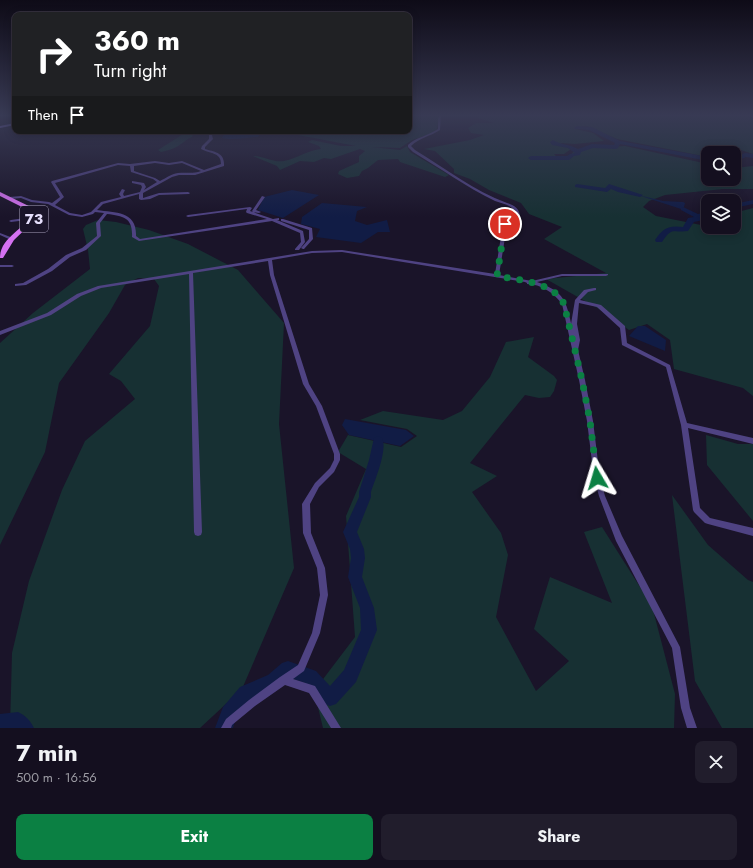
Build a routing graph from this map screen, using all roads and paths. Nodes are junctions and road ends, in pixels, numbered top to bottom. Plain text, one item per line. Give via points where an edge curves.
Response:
1 (203, 149) edge
2 (412, 149) edge
3 (132, 165) junction
4 (194, 170) dead end
5 (202, 171) junction
6 (133, 182) dead end
7 (159, 182) junction
8 (123, 190) dead end
9 (141, 193) junction
10 (188, 193) dead end
11 (0, 194) edge
12 (263, 197) dead end
13 (10, 198) junction
14 (123, 198) junction
15 (52, 205) junction
16 (35, 210) junction
17 (95, 210) junction
18 (106, 213) junction
19 (188, 216) dead end
20 (276, 220) junction
21 (11, 221) dead end
22 (311, 229) junction
23 (0, 234) edge
24 (316, 238) dead end
25 (12, 239) junction
26 (303, 248) dead end
27 (297, 249) dead end
28 (0, 256) edge
29 (270, 259) junction
30 (0, 266) edge
31 (12, 266) dead end
32 (191, 272) junction
33 (606, 275) dead end
34 (497, 276) junction
35 (529, 283) junction
36 (17, 285) dead end
37 (594, 289) dead end
38 (577, 301) junction
39 (0, 333) edge
40 (575, 350) junction
41 (684, 425) junction
42 (753, 441) edge
43 (198, 532) dead end
44 (753, 532) edge
45 (283, 680) junction
46 (226, 728) edge
47 (336, 728) edge
48 (692, 728) edge

1 - 5 street via 219,154 223,162 220,166
2 - 34 street via 483,194 513,205 518,212 519,216 505,224
3 - 5 street via 182,162
3 - 7 street via 132,171 154,177
3 - 15 street via 112,165 53,182 62,197
4 - 5 street
5 - 7 street via 195,174 178,174
6 - 9 street via 144,186
7 - 9 street
8 - 14 street
9 - 10 street via 141,199 160,194
9 - 14 street
11 - 13 main road, 73
12 - 20 street via 254,211
13 - 15 street via 21,197
13 - 16 main road, 73
14 - 17 street via 102,203
15 - 17 street via 69,214 82,216
16 - 21 street via 26,219
16 - 25 main road, 73 via 38,212 36,216
17 - 18 street
18 - 20 street via 126,216 133,223 134,237 139,240
18 - 36 street via 98,223 99,236 84,249 68,256 50,270 24,284
19 - 20 street via 250,208 248,212
20 - 22 street
20 - 27 street via 302,232 303,242
22 - 24 street
22 - 26 street via 311,239
23 - 25 street
25 - 28 main road, 73
29 - 32 street
29 - 34 street via 312,252 342,252
29 - 45 street via 272,275 306,384 319,406 337,454 332,470 317,485 306,504 307,533 321,568 324,595 316,633 301,668
30 - 31 street
32 - 39 street via 100,287 79,295 49,314
32 - 43 street
33 - 35 street via 562,275
34 - 35 street
35 - 40 street via 549,288 561,298
37 - 38 street via 586,291
38 - 40 street via 574,324 578,340
38 - 41 street via 598,306 623,327 624,344 668,366
40 - 48 street via 602,496 619,538 676,647 682,692
41 - 42 street
41 - 44 street via 697,510 708,521
45 - 46 street via 229,722
45 - 47 street via 312,689

